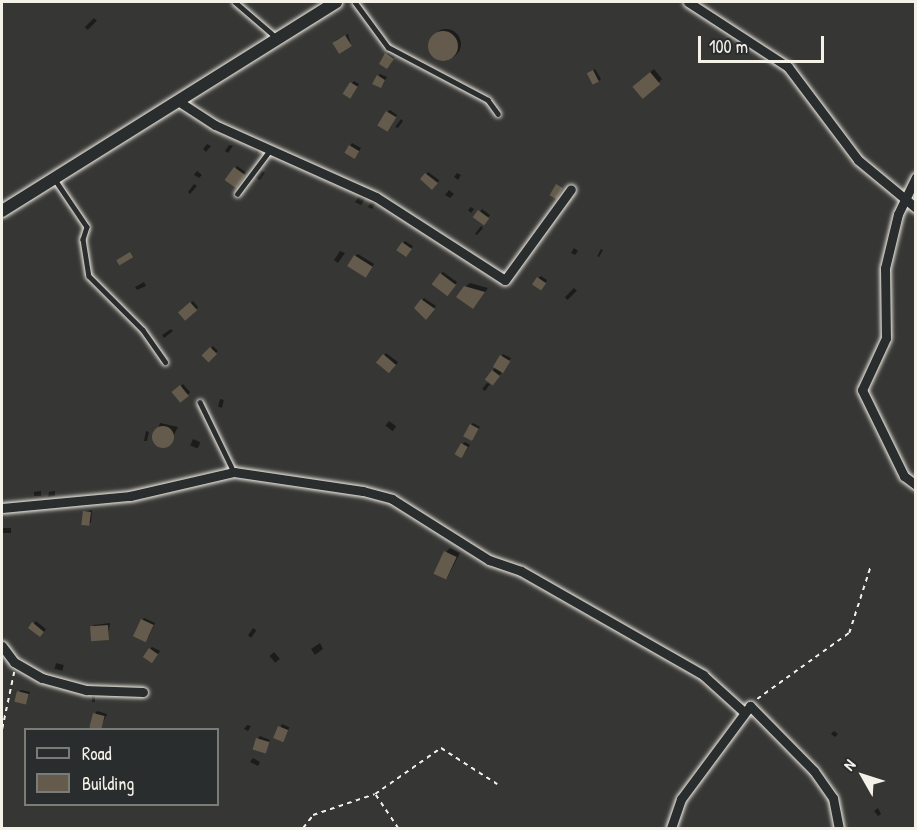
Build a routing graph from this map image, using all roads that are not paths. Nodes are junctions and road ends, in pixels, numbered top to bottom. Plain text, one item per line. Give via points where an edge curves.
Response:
1 (235, 2) edge
2 (336, 2) edge
3 (355, 2) edge
4 (688, 2) edge
5 (279, 40) junction
6 (178, 101) junction
7 (498, 114) dead end
8 (270, 150) junction
9 (915, 177) edge
10 (56, 181) junction
11 (571, 189) dead end
12 (237, 194) dead end
13 (904, 199) junction
14 (915, 208) edge
15 (2, 211) edge
16 (165, 362) dead end
17 (200, 402) dead end
18 (234, 472) junction
19 (915, 485) edge
20 (2, 508) edge
21 (2, 646) edge
22 (143, 692) dead end
23 (747, 709) junction
24 (671, 828) edge
25 (838, 828) edge

1 - 5 lane
2 - 5 street
3 - 7 lane via 388,47 488,100
4 - 13 street via 788,67 858,160
5 - 6 street
6 - 8 street via 185,110
6 - 10 street
8 - 11 street via 376,197 505,280
8 - 12 lane
9 - 13 street
10 - 15 street
10 - 16 lane via 87,227 83,239 89,276 143,330
13 - 14 street
13 - 19 street via 885,268 886,338 862,390 904,476
17 - 18 lane
18 - 20 street via 130,496
18 - 23 street via 392,499 489,560 522,571 703,675
21 - 22 street via 14,662 42,678 86,690
23 - 24 street via 681,799
23 - 25 street via 814,771 833,798

